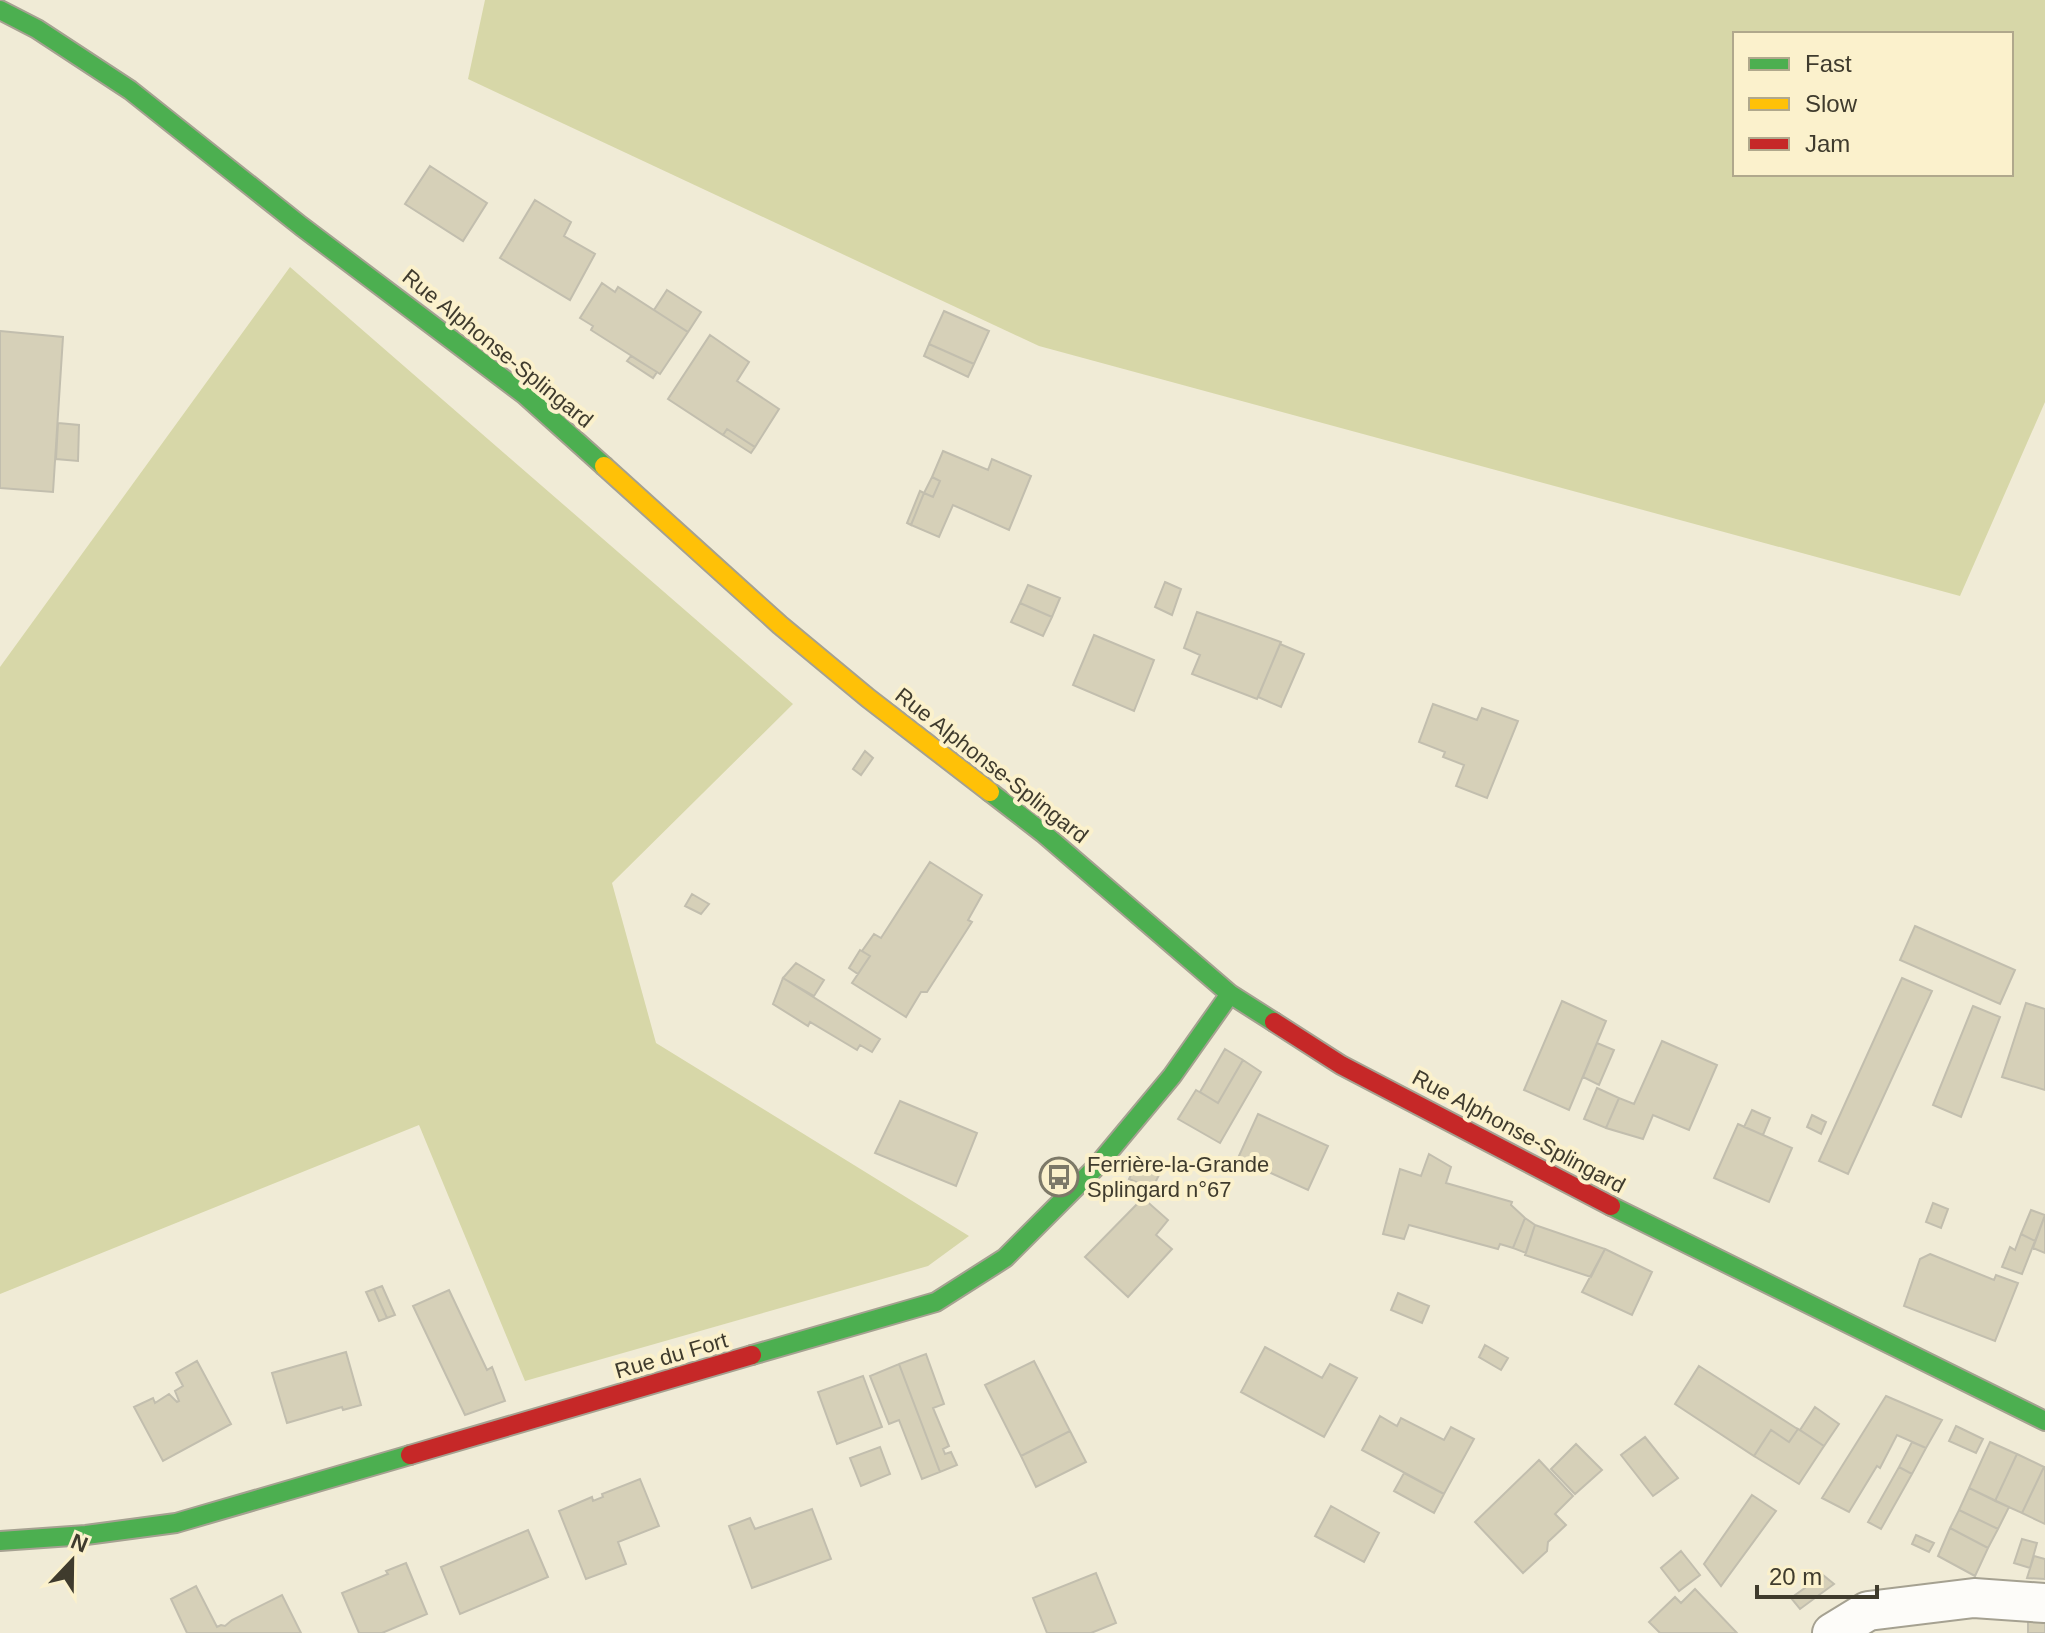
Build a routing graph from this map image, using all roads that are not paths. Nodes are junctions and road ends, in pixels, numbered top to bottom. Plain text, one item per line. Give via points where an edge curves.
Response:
1 (0, 10) edge
2 (1230, 994) junction
3 (2045, 1421) edge
4 (0, 1541) edge
5 (2045, 1603) edge
6 (1832, 1633) edge

1 - 2 street, Rue Alphonse-Splingard via 130,90 525,395 780,625 1043,833
2 - 3 street, Rue Alphonse-Splingard via 1341,1065 1558,1180
2 - 4 street, Rue du Fort via 1172,1076 1097,1166 1005,1258 936,1302 176,1523
5 - 6 street via 1974,1598 1868,1611

